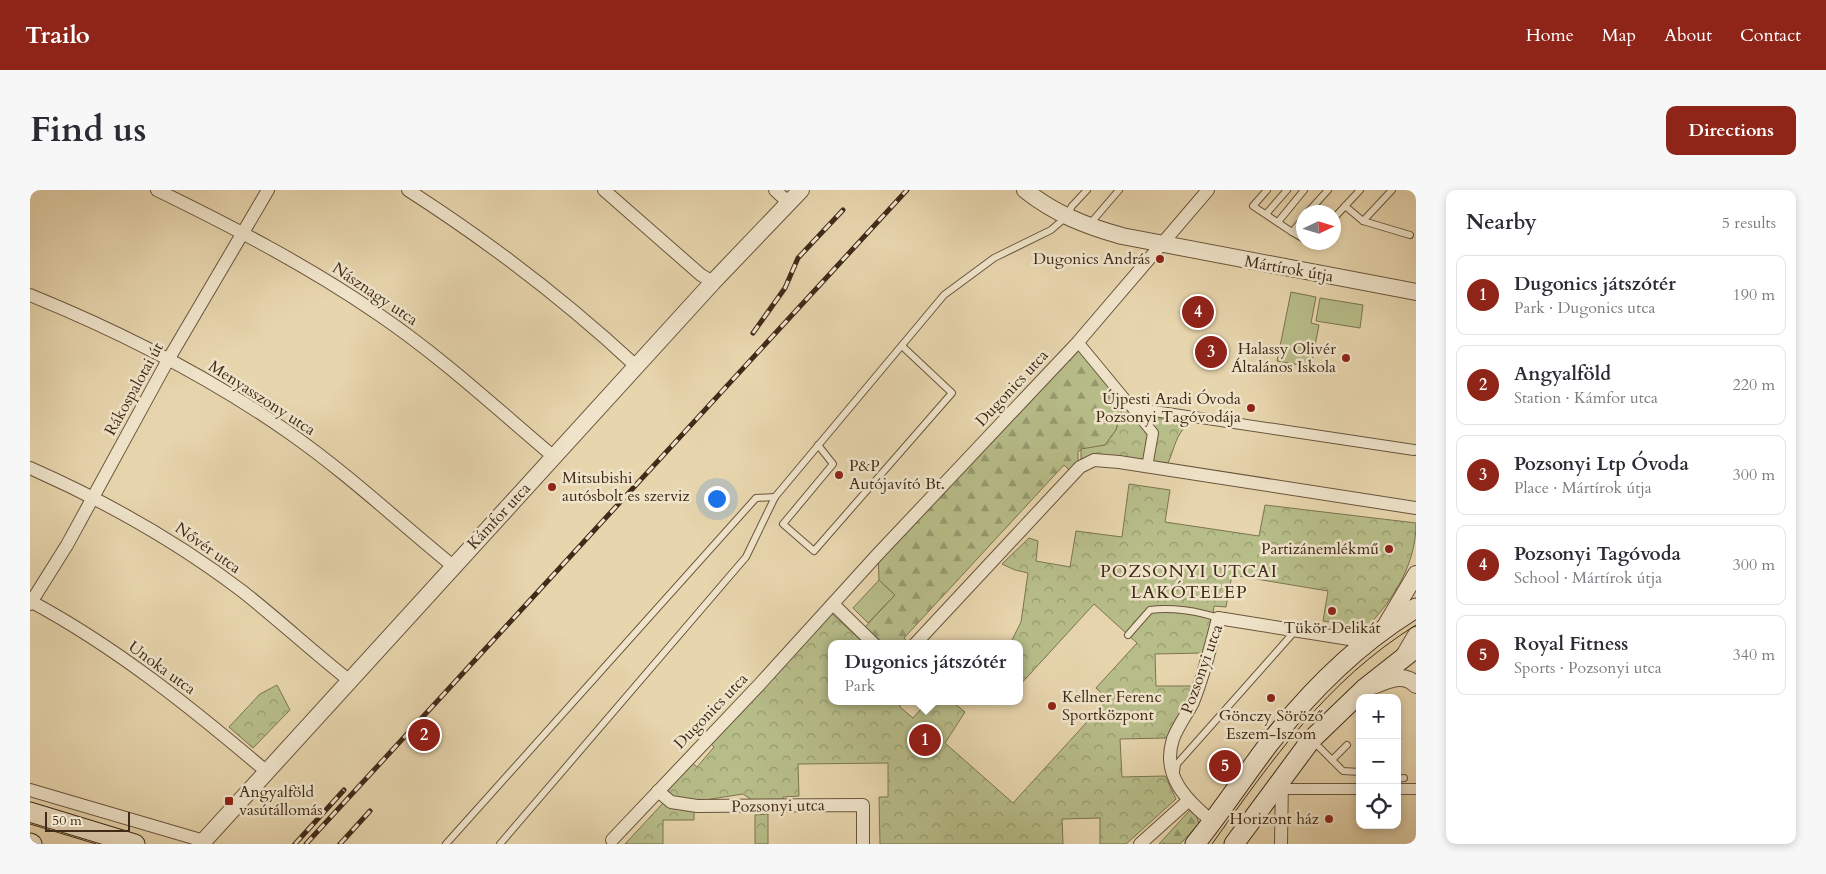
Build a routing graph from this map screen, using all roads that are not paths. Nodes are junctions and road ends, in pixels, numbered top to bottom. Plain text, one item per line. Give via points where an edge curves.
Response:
1 (157, 190) edge
2 (268, 190) edge
3 (408, 190) edge
4 (604, 190) edge
5 (775, 190) edge
6 (801, 190) edge
7 (1025, 190) edge
8 (1087, 190) edge
9 (1119, 190) edge
10 (1208, 190) edge
11 (1267, 190) edge
12 (1286, 190) edge
13 (1304, 190) edge
14 (1328, 190) edge
15 (1360, 190) edge
16 (1392, 190) edge
17 (789, 203) junction
18 (1314, 205) edge
19 (1345, 206) junction
20 (1341, 210) edge
21 (1266, 213) junction
22 (1066, 217) junction
23 (1363, 221) junction
24 (1278, 222) junction
25 (1088, 226) junction
26 (1296, 227) edge
27 (243, 231) junction
28 (1292, 232) junction
29 (1296, 234) edge
30 (1410, 235) dead end
31 (1162, 245) junction
32 (712, 282) junction
33 (1416, 292) edge
34 (30, 295) edge
35 (1078, 342) junction
36 (902, 346) junction
37 (168, 360) junction
38 (636, 366) junction
39 (1134, 408) junction
40 (818, 446) junction
41 (1414, 450) dead end
42 (554, 457) junction
43 (30, 468) edge
44 (1147, 468) junction
45 (93, 496) junction
46 (775, 497) junction
47 (1416, 508) edge
48 (453, 566) junction
49 (1416, 574) edge
50 (30, 602) edge
51 (833, 604) junction
52 (1416, 608) edge
53 (1218, 618) junction
54 (1383, 628) junction
55 (1295, 631) junction
56 (1128, 635) dead end
57 (1416, 635) edge
58 (870, 640) edge
59 (919, 640) edge
60 (1368, 642) junction
61 (1409, 653) edge
62 (350, 681) junction
63 (1416, 685) edge
64 (1364, 690) junction
65 (1311, 740) junction
66 (1348, 744) dead end
67 (1332, 760) junction
68 (267, 772) junction
69 (1356, 772) edge
70 (1174, 778) junction
71 (1282, 783) junction
72 (1356, 789) edge
73 (1401, 789) edge
74 (1416, 789) edge
75 (30, 790) edge
76 (658, 791) junction
77 (1189, 800) junction
78 (30, 812) edge
79 (1214, 822) junction
80 (612, 840) dead end
81 (202, 843) edge
82 (135, 844) edge
83 (446, 844) edge
84 (500, 844) edge
85 (863, 844) edge
86 (1140, 844) edge
87 (1195, 844) edge
88 (1234, 844) edge
89 (1281, 844) edge

1 - 27 street, Násznagy utca
2 - 27 street, Rákospalotai út
3 - 38 street via 465,227 539,283
4 - 32 street
5 - 17 street
6 - 17 street, Kámfor utca
7 - 22 street, Mártírok útja via 1047,208
8 - 22 lane
9 - 25 lane
10 - 31 street, Dugonics utca
11 - 21 lane via 1253,206
12 - 21 lane
13 - 24 lane
14 - 18 lane
15 - 19 lane
16 - 23 lane
17 - 32 street, Kámfor utca
19 - 20 lane
19 - 23 lane
21 - 24 lane
22 - 25 street, Mártírok útja
22 - 36 lane via 1051,230 994,258 944,295
23 - 30 lane
24 - 28 lane
25 - 31 street, Mártírok útja
26 - 28 lane
27 - 37 street, Rákospalotai út
27 - 42 street, Násznagy utca via 379,314 444,363
28 - 29 lane
31 - 33 street, Mártírok útja
31 - 35 street, Dugonics utca
32 - 38 street, Kámfor utca
34 - 37 street, Menyasszony utca
35 - 39 street
35 - 51 street, Dugonics utca
36 - 40 lane
36 - 40 lane via 952,393 814,551 783,524 833,464
37 - 45 street, Rákospalotai út
37 - 48 street, Menyasszony utca via 291,434 357,484
38 - 42 street, Kámfor utca
39 - 41 street
39 - 44 street via 1153,432
40 - 46 lane
42 - 48 street, Kámfor utca
43 - 45 street, Nővér utca
44 - 47 street
44 - 59 street via 1094,460 1080,467
45 - 50 street, Rákospalotai út
45 - 62 street, Nővér utca via 157,532 242,592
46 - 83 lane via 756,498
46 - 84 lane via 746,557
48 - 62 street, Kámfor utca
49 - 54 street
50 - 68 street, Unoka utca via 108,648 161,686
51 - 58 street
51 - 76 street, Dugonics utca
52 - 54 main road
53 - 55 street, Pozsonyi utca
53 - 56 lane via 1160,608 1150,610
53 - 70 street, Pozsonyi utca via 1193,701 1173,740 1170,766
54 - 60 main road
55 - 60 street, Pozsonyi utca
55 - 70 lane via 1177,764
57 - 61 street
60 - 79 main road via 1313,693 1268,745
61 - 64 main road
62 - 68 street, Kámfor utca via 339,700
63 - 64 street via 1403,677
64 - 65 main road
65 - 67 lane
65 - 71 main road
66 - 67 lane
67 - 69 lane via 1343,771
68 - 81 street, Kámfor utca
70 - 77 street, Pozsonyi utca
71 - 72 street
71 - 88 main road
71 - 89 street
73 - 74 street
75 - 81 street
76 - 80 street, Dugonics utca
76 - 85 street, Pozsonyi utca via 671,802 697,806 863,805
77 - 79 street, Pozsonyi utca
77 - 86 street
78 - 82 main road
79 - 87 main road

